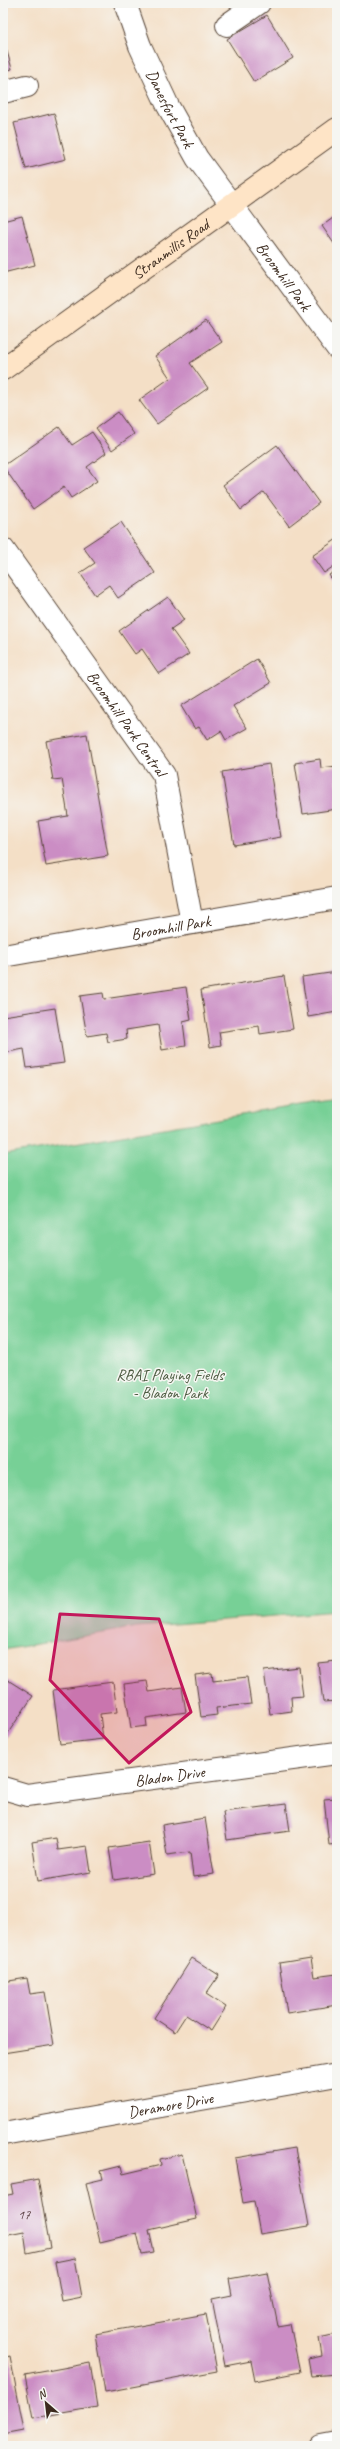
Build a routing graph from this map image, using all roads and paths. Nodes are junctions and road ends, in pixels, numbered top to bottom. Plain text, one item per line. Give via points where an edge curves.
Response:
1 (125, 3) edge
2 (259, 3) edge
3 (227, 25) dead end
4 (27, 86) dead end
5 (3, 92) edge
6 (337, 129) edge
7 (231, 205) junction
8 (337, 348) edge
9 (3, 369) edge
10 (3, 549) edge
11 (337, 898) edge
12 (192, 923) junction
13 (3, 956) edge
14 (337, 1753) edge
15 (3, 1788) edge
16 (337, 2075) edge
17 (3, 2134) edge
18 (337, 2443) edge
19 (321, 2446) edge

1 - 7 street, Danesfort Park via 140,46 168,106 197,158
2 - 3 street
4 - 5 street
6 - 7 street, Stranmillis Road
7 - 8 street, Broomhill Park
7 - 9 street, Stranmillis Road
10 - 12 street, Broomhill Park Central via 164,775
11 - 12 street, Broomhill Park
12 - 13 street, Broomhill Park
14 - 15 street, Bladon Drive via 27,1795
16 - 17 street, Deramore Drive
18 - 19 street

